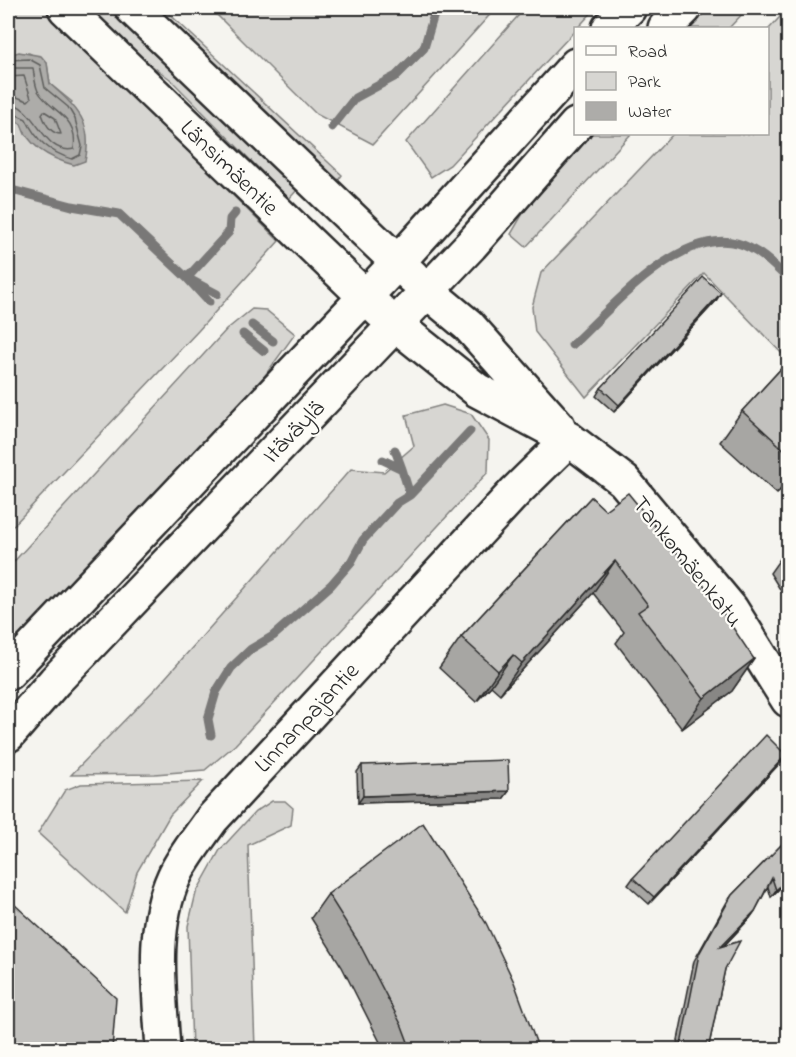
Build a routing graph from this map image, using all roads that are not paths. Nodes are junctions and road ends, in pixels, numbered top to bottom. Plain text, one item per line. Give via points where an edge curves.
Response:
1 (64, 8) edge
2 (132, 8) edge
3 (629, 8) edge
4 (685, 8) edge
5 (610, 27) edge
6 (666, 27) edge
7 (574, 67) edge
8 (574, 127) edge
9 (397, 263) junction
10 (427, 291) junction
11 (365, 296) junction
12 (396, 324) junction
13 (568, 439) junction
14 (8, 673) edge
15 (789, 700) edge
16 (8, 735) edge
17 (163, 1050) edge

1 - 11 main road, Länsimäentie
2 - 9 main road, Länsimäentie
3 - 5 main road
4 - 6 main road
7 - 9 main road, Itäväylä
8 - 10 main road, Itäväylä
9 - 10 main road, Länsimäentie
9 - 11 main road, Itäväylä
10 - 12 main road, Itäväylä
10 - 13 main road, Tankomäenkatu via 468,325
11 - 12 main road, Länsimäentie
11 - 14 main road, Itäväylä
12 - 13 main road, Tankomäenkatu via 477,390
12 - 16 main road, Itäväylä
13 - 15 main road, Tankomäenkatu via 624,481 667,530 731,609
13 - 17 main road, Linnanpajantie via 212,819 174,876 159,940

